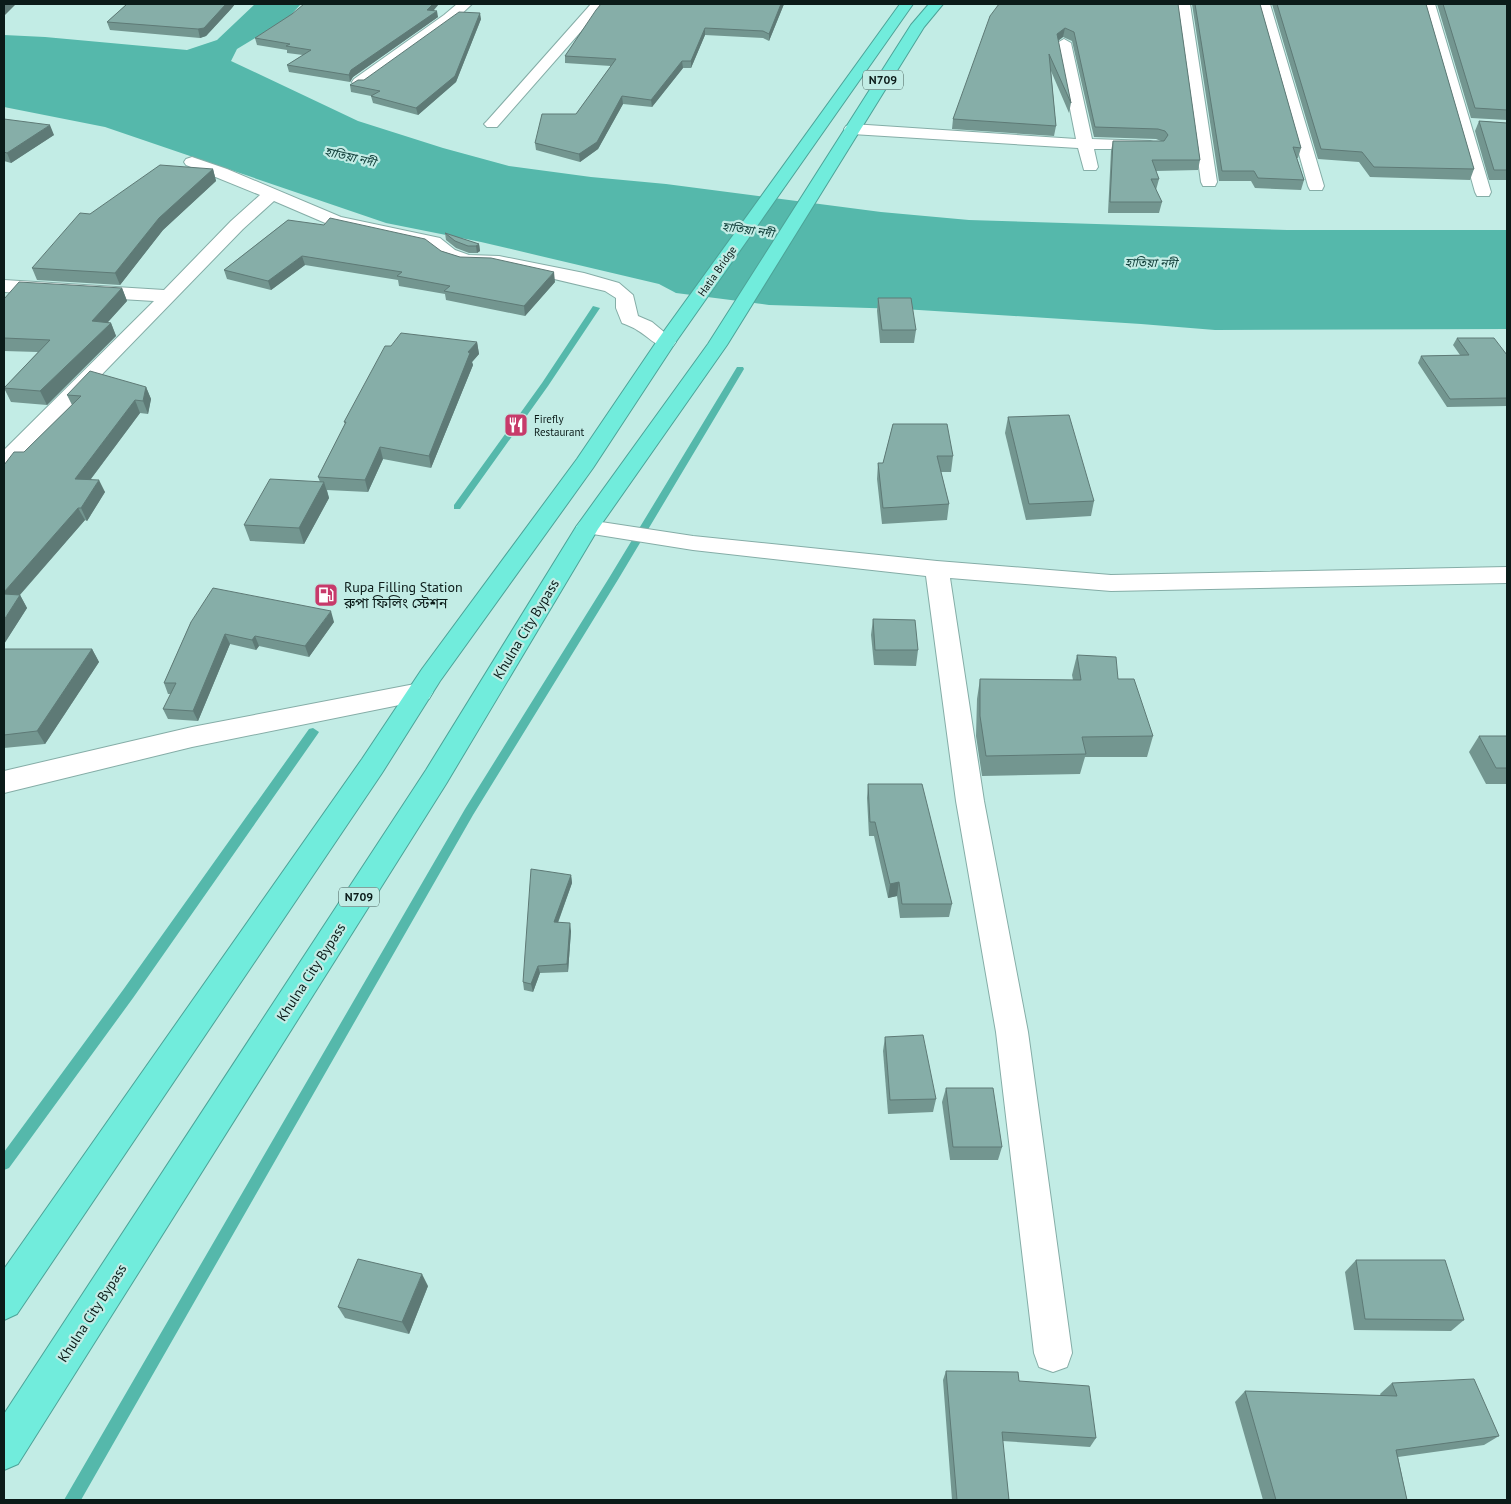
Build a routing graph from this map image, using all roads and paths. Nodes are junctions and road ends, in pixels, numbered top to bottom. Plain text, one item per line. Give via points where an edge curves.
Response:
1 (465, 4) edge
2 (598, 4) edge
3 (906, 4) edge
4 (936, 4) edge
5 (1183, 4) edge
6 (1263, 4) edge
7 (1428, 4) edge
8 (1064, 43) edge
9 (359, 82) edge
10 (492, 124) dead end
11 (1463, 124) junction
12 (1481, 125) edge
13 (852, 129) junction
14 (1085, 144) junction
15 (1156, 146) edge
16 (192, 162) dead end
17 (1090, 167) dead end
18 (1209, 182) dead end
19 (1316, 186) dead end
20 (1483, 192) dead end
21 (272, 193) junction
22 (4, 286) edge
23 (169, 296) junction
24 (668, 340) junction
25 (4, 462) edge
26 (588, 527) junction
27 (937, 569) junction
28 (1507, 575) edge
29 (420, 692) junction
30 (4, 782) edge
31 (4, 1301) edge
32 (1053, 1353) dead end
33 (4, 1450) edge

1 - 9 street
2 - 10 street
3 - 24 highway, Hatia Bridge / N709
4 - 13 highway, N709 via 918,25
5 - 18 street
6 - 19 street
7 - 11 street
8 - 14 street
11 - 12 street
11 - 20 street
13 - 14 street
13 - 26 highway, Khulna City Bypass / N709 via 717,345
14 - 15 street
14 - 17 street
16 - 21 street
21 - 23 street via 236,225
21 - 24 street via 336,221 434,242 449,254 468,260 498,261 612,288 624,295 629,319
22 - 23 street
23 - 25 street
24 - 29 highway, N709 via 585,463
26 - 27 street via 692,544
26 - 33 highway, Khulna City Bypass / N709 via 436,777
27 - 28 street via 1111,582
27 - 32 street via 970,802 1012,1032
29 - 30 street via 192,736
29 - 31 highway, N709

